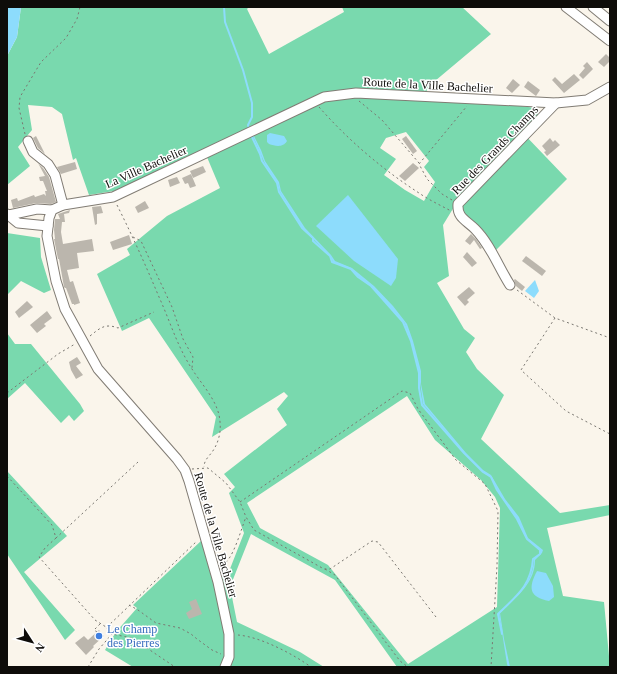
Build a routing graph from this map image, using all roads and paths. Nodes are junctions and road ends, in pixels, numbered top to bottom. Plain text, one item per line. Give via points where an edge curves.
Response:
1 (80, 7) edge
2 (566, 7) edge
3 (592, 7) edge
4 (610, 21) edge
5 (610, 42) edge
6 (610, 87) edge
7 (356, 92) junction
8 (475, 99) junction
9 (313, 101) junction
10 (556, 104) junction
11 (250, 132) joint
12 (28, 141) joint
13 (419, 164) junction
14 (113, 197) junction
15 (458, 204) junction
16 (63, 205) junction
17 (52, 210) junction
18 (8, 214) edge
19 (460, 216) junction
20 (48, 226) junction
21 (132, 237) junction
22 (510, 285) joint
23 (154, 312) dead end
24 (555, 318) junction
25 (610, 338) edge
26 (82, 341) junction
27 (192, 369) junction
28 (7, 393) edge
29 (610, 434) edge
30 (138, 462) dead end
31 (204, 467) junction
32 (185, 470) junction
33 (7, 476) edge
34 (240, 502) junction
35 (246, 517) junction
36 (205, 533) junction
37 (56, 538) junction
38 (214, 568) junction
39 (324, 569) junction
40 (129, 605) junction
41 (436, 617) dead end
42 (101, 624) junction
43 (106, 628) junction
44 (97, 632) dead end
45 (112, 634) junction
46 (229, 634) junction
47 (229, 657) junction
48 (88, 667) edge
49 (175, 667) edge
50 (226, 667) edge
51 (311, 667) edge
52 (408, 667) edge
53 (491, 667) edge

1 - 12 path via 66,38 41,62 20,97 19,108
2 - 5 street
3 - 4 street
6 - 10 street, Route de la Ville Bachelier via 587,100
7 - 8 street, Route de la Ville Bachelier
7 - 9 street, Route de la Ville Bachelier
7 - 13 path via 359,101 382,120
8 - 10 street, Route de la Ville Bachelier
8 - 13 path
9 - 11 street, Route de la Ville Bachelier
9 - 19 path via 336,127 368,155 420,194
10 - 15 street, Rue des Grands Champs
11 - 14 street, La Ville Bachelier
12 - 16 street via 34,152 48,164 55,175
13 - 15 path via 427,179 442,194
14 - 16 street, La Ville Bachelier
14 - 21 path
15 - 19 street, Rue des Grands Champs
16 - 17 street, La Ville Bachelier
17 - 18 street via 37,209
17 - 20 street
18 - 20 street via 18,223
19 - 22 street via 482,237
20 - 26 street via 47,236 56,281 65,309
21 - 27 path via 176,341
21 - 27 path via 141,241 172,307 183,339 193,357
22 - 24 path
23 - 26 path via 118,328 110,325 102,328
24 - 25 path
24 - 29 path via 521,370 566,411
26 - 28 path via 58,354
26 - 32 street, Route de la Ville Bachelier via 98,369
27 - 31 path via 220,416 218,442
30 - 37 path
31 - 32 path
31 - 34 path via 213,471 226,483
32 - 36 street, Route de la Ville Bachelier
33 - 37 path via 52,525
34 - 35 path
34 - 53 path via 402,391 410,393 418,409 456,460 484,484 498,511
35 - 38 path via 226,564
35 - 39 path via 254,530
36 - 38 street, Route de la Ville Bachelier
36 - 40 path
37 - 42 path via 39,557
38 - 46 street, Route de la Ville Bachelier
39 - 41 path via 330,569 372,541 378,542
39 - 52 path via 335,576 400,661
40 - 43 path
40 - 47 path via 156,623 180,628 212,650
42 - 43 path
42 - 44 path via 94,630
43 - 45 path
45 - 48 path
45 - 49 path via 132,638
46 - 47 street, Route de la Ville Bachelier
46 - 51 path via 263,642
47 - 50 street, Route de la Ville Bachelier

